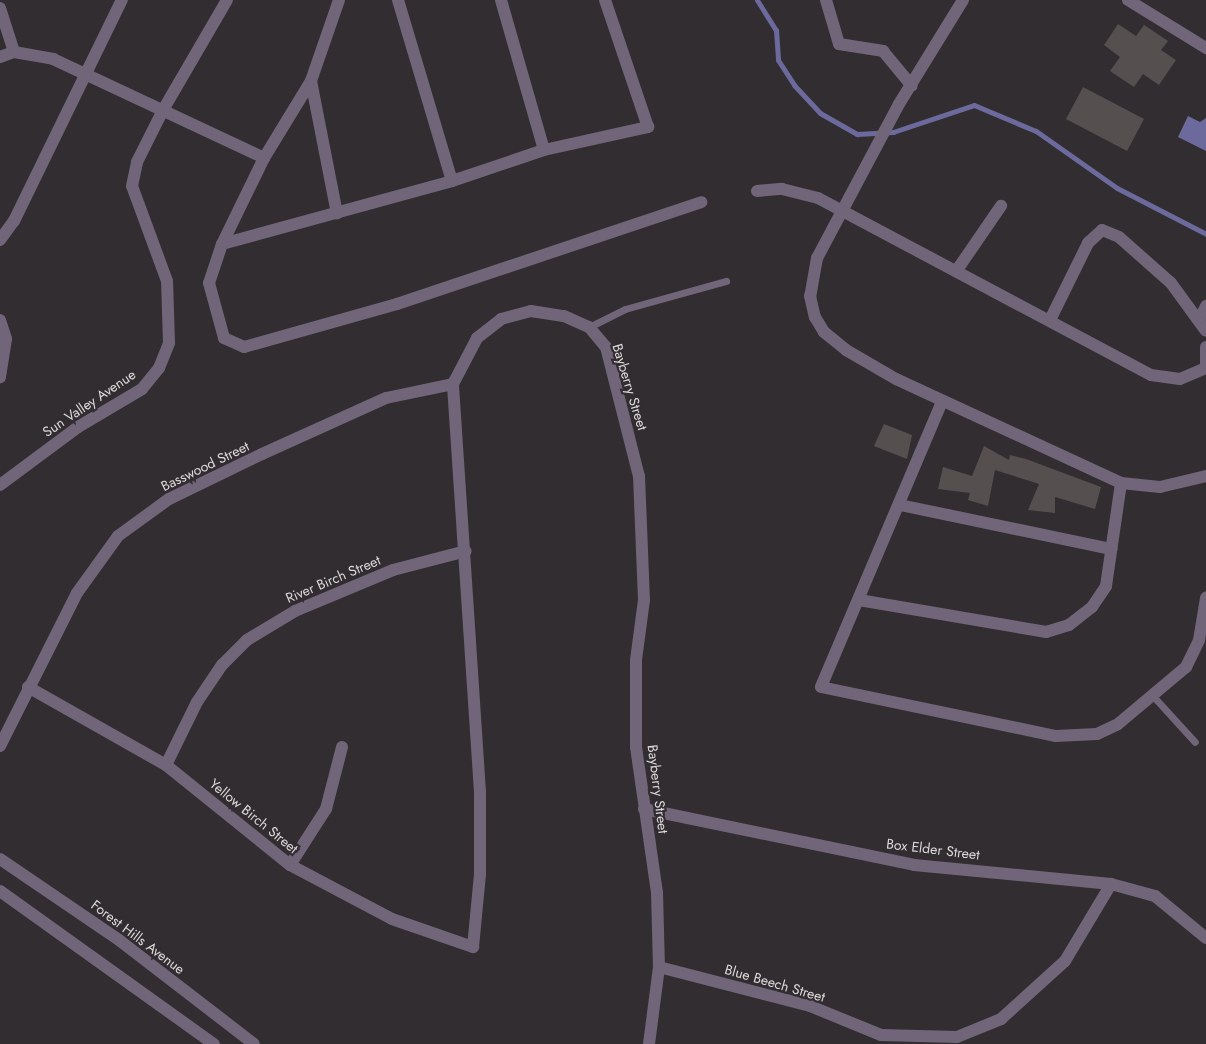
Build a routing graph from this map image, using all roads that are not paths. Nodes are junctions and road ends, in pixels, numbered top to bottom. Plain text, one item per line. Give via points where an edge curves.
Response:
1 (122, 0) edge
2 (227, 0) edge
3 (339, 0) edge
4 (398, 0) edge
5 (501, 0) edge
6 (605, 0) edge
7 (826, 0) edge
8 (963, 0) edge
9 (1128, 0) edge
10 (0, 8) edge
11 (1206, 48) edge
12 (14, 52) junction
13 (0, 57) edge
14 (86, 74) junction
15 (311, 81) junction
16 (912, 86) junction
17 (163, 110) junction
18 (544, 150) junction
19 (264, 158) junction
20 (452, 181) junction
21 (757, 191) dead end
22 (701, 202) dead end
23 (1001, 206) dead end
24 (840, 209) junction
25 (337, 212) junction
26 (0, 240) edge
27 (222, 244) junction
28 (957, 270) junction
29 (726, 281) dead end
30 (1206, 306) edge
31 (1051, 318) junction
32 (0, 320) edge
33 (1199, 320) junction
34 (588, 327) junction
35 (1206, 331) edge
36 (1206, 347) edge
37 (1206, 367) edge
38 (0, 378) edge
39 (453, 384) junction
40 (941, 404) junction
41 (1206, 476) edge
42 (1121, 484) junction
43 (0, 485) edge
44 (900, 505) junction
45 (1111, 549) junction
46 (466, 551) junction
47 (1206, 598) edge
48 (859, 600) junction
49 (28, 687) junction
50 (1154, 696) junction
51 (1195, 742) dead end
52 (0, 746) edge
53 (342, 747) dead end
54 (166, 765) junction
55 (644, 809) junction
56 (0, 859) edge
57 (290, 865) junction
58 (1111, 884) junction
59 (0, 890) edge
60 (1206, 938) edge
61 (659, 968) junction
62 (214, 1044) edge
63 (254, 1044) edge
64 (649, 1044) edge

1 - 14 street
2 - 17 street, Sun Valley Avenue
3 - 15 street
4 - 20 street
5 - 18 street
6 - 18 street via 648,128
7 - 16 street via 840,44 883,51
8 - 16 street
9 - 11 street
10 - 12 street
12 - 13 street
12 - 14 street via 33,53
14 - 17 street
14 - 26 street via 14,221
15 - 19 street
15 - 25 street
16 - 24 street
17 - 19 street
17 - 43 street, Sun Valley Avenue via 137,162 132,186 167,281 169,342 159,368 142,389 78,428
18 - 20 street
19 - 27 street
20 - 25 street
21 - 24 street via 798,192
22 - 27 street via 397,304 244,346 224,338 209,283
23 - 28 street
24 - 28 street
24 - 40 street via 817,258 810,296 815,317 824,332 846,350
25 - 27 street
28 - 31 street
29 - 34 lane via 625,309
30 - 33 street
31 - 33 street via 1088,243 1102,230 1119,237 1171,284
31 - 37 street via 1151,375 1180,380
32 - 38 street via 6,339
33 - 35 street
34 - 39 street, Bayberry Street via 564,316 531,311 501,319 476,338
34 - 55 street, Bayberry Street via 606,347 640,476 644,600 636,660 636,747
36 - 37 street
39 - 46 street
39 - 49 street, Basswood Street via 386,398 169,499 118,536 77,593
40 - 42 street
40 - 44 street
41 - 42 street via 1160,487
42 - 45 street
44 - 45 street
44 - 48 street
45 - 48 street via 1106,586 1092,607 1069,625 1046,632
46 - 54 street, River Birch Street via 393,570 295,610 247,640 222,664 197,702
46 - 57 street, Yellow Birch Street via 480,792 473,947 392,919
47 - 50 street via 1199,640 1186,667
48 - 50 street via 820,687 1076,737 1118,724
49 - 52 street, Basswood Street
49 - 54 street, Yellow Birch Street
50 - 51 lane
53 - 57 street via 326,810
54 - 57 street, Yellow Birch Street
55 - 58 street, Box Elder Street via 914,865
55 - 61 street, Bayberry Street via 657,892
56 - 63 street, Forest Hills Avenue via 119,940
58 - 60 street, Box Elder Street via 1155,896
58 - 61 street, Blue Beech Street via 1065,961 1001,1019 957,1037 881,1035 810,1006
59 - 62 street
61 - 64 street, Bayberry Street

